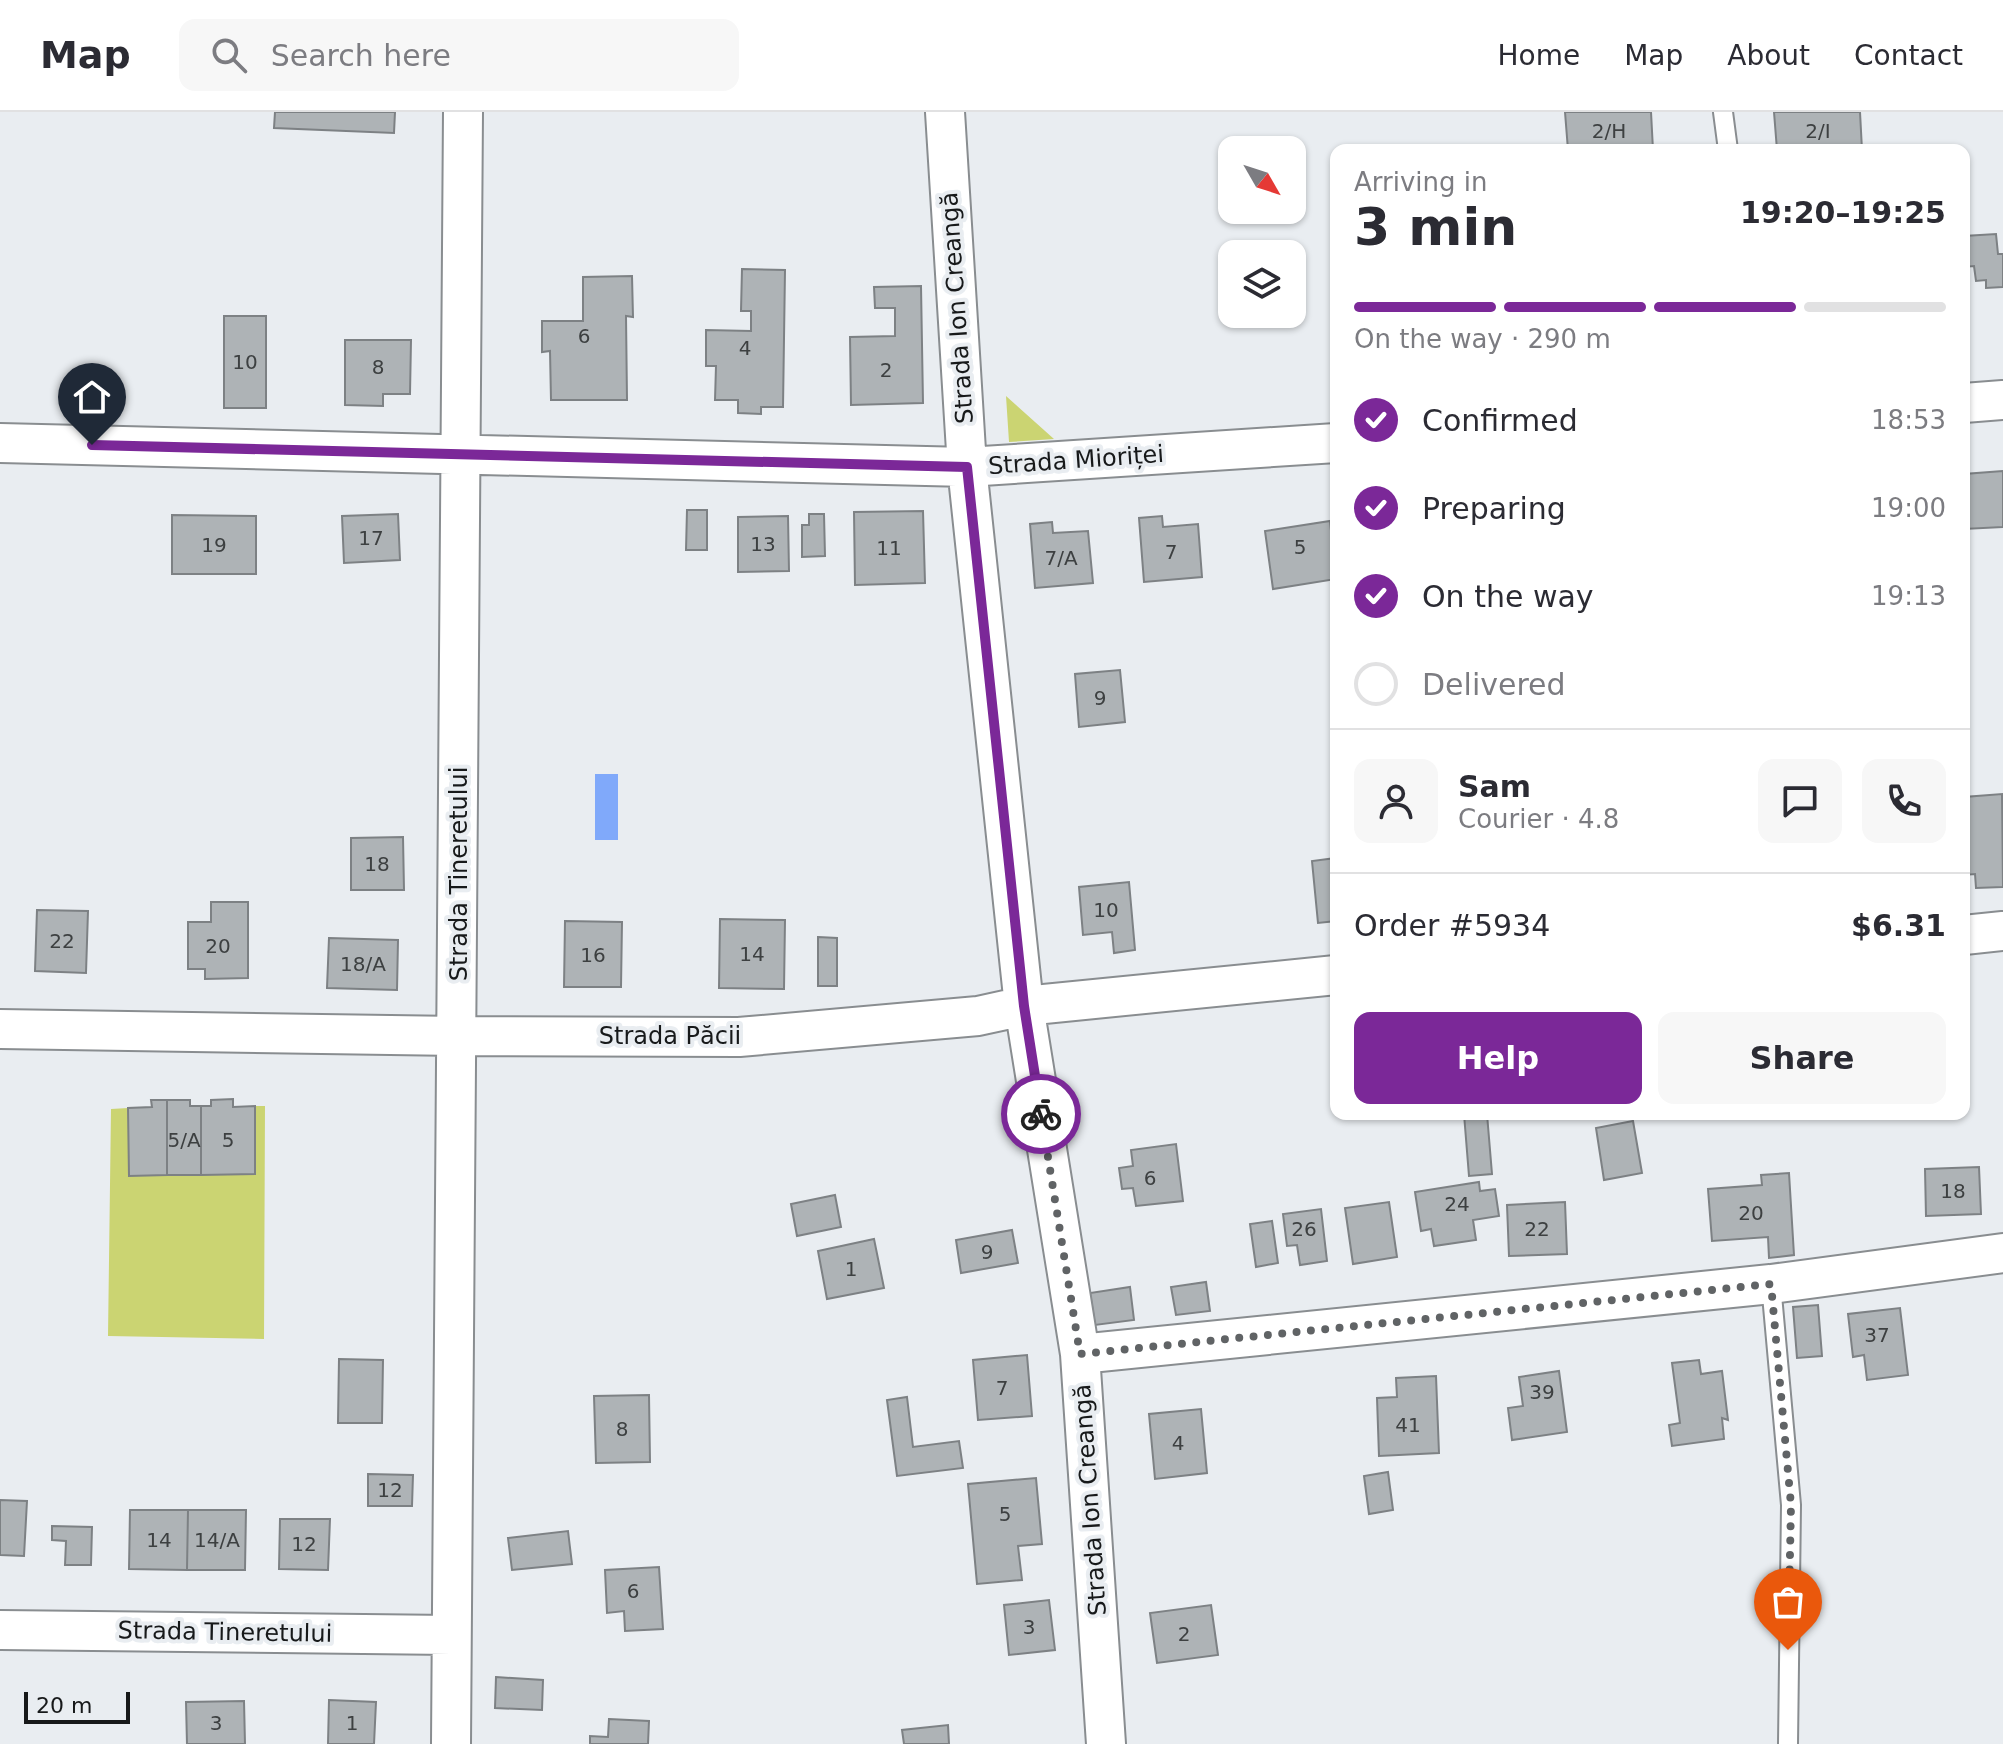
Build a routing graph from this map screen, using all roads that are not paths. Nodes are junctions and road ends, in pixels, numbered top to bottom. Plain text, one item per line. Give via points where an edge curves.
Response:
1 (463, 112) edge
2 (945, 112) edge
3 (1723, 112) edge
4 (1727, 144) edge
5 (2003, 400) edge
6 (1970, 403) edge
7 (0, 443) edge
8 (1330, 443) edge
9 (461, 453) junction
10 (967, 467) junction
11 (2003, 931) edge
12 (1970, 934) edge
13 (1330, 976) edge
14 (1024, 1006) junction
15 (0, 1029) edge
16 (458, 1036) junction
17 (2003, 1253) edge
18 (1771, 1284) junction
19 (1080, 1354) junction
20 (0, 1630) edge
21 (451, 1635) junction
22 (451, 1744) edge
23 (1106, 1744) edge
24 (1788, 1744) edge

1 - 9 street, Strada Tineretului
2 - 10 street, Strada Ion Creangă
3 - 4 lane
5 - 6 street
7 - 9 street, Strada Mioriței
8 - 10 street, Strada Mioriței
9 - 10 street, Strada Mioriței
9 - 16 street, Strada Tineretului
10 - 14 street, Strada Ion Creangă
11 - 12 street
13 - 14 street, Strada Păcii
14 - 16 street, Strada Păcii via 978,1016 739,1037
14 - 19 street, Strada Ion Creangă
15 - 16 street, Strada Păcii
16 - 21 street, Strada Tineretului
17 - 18 street
18 - 19 street
18 - 24 lane via 1791,1505
19 - 23 street, Strada Ion Creangă
20 - 21 street, Strada Tineretului
21 - 22 street, Strada Tineretului

